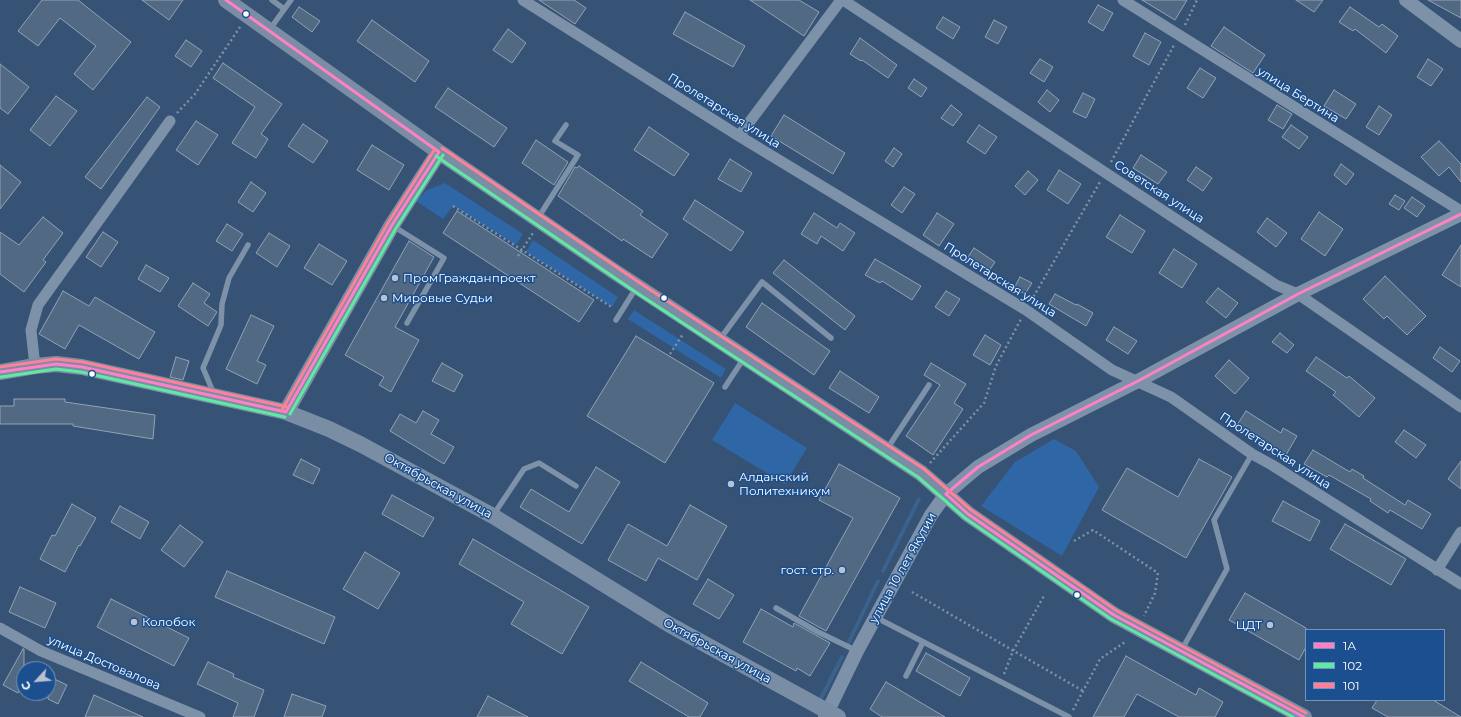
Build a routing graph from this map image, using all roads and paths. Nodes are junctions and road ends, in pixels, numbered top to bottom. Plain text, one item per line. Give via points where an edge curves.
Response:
1 (226, 0) edge
2 (272, 0) edge
3 (290, 0) edge
4 (523, 0) edge
5 (842, 0) edge
6 (1122, 0) edge
7 (1198, 0) edge
8 (1406, 0) edge
9 (284, 9) junction
10 (248, 15) junction
11 (269, 31) junction
12 (1179, 36) junction
13 (1461, 41) edge
14 (170, 121) joint
15 (566, 125) dead end
16 (739, 136) junction
17 (439, 152) junction
18 (1106, 173) junction
19 (453, 206) dead end
20 (1461, 211) edge
21 (1461, 214) edge
22 (540, 219) junction
23 (392, 225) junction
24 (248, 245) dead end
25 (522, 249) junction
26 (518, 256) dead end
27 (637, 287) junction
28 (1298, 294) junction
29 (1026, 310) junction
30 (620, 313) junction
31 (616, 320) dead end
32 (690, 322) junction
33 (407, 323) dead end
34 (831, 338) dead end
35 (719, 341) junction
36 (670, 354) dead end
37 (744, 358) junction
38 (35, 366) junction
39 (0, 372) edge
40 (1138, 381) junction
41 (929, 386) dead end
42 (725, 387) dead end
43 (216, 398) junction
44 (1461, 407) edge
45 (286, 412) junction
46 (886, 449) junction
47 (1252, 454) junction
48 (921, 473) junction
49 (576, 486) dead end
50 (946, 494) junction
51 (493, 516) junction
52 (1461, 532) edge
53 (1074, 542) dead end
54 (1437, 570) junction
55 (1461, 584) edge
56 (912, 592) dead end
57 (1045, 594) dead end
58 (776, 608) dead end
59 (875, 616) junction
60 (0, 628) edge
61 (1138, 628) junction
62 (923, 642) junction
63 (1125, 642) dead end
64 (857, 651) junction
65 (1013, 651) junction
66 (1181, 651) junction
67 (906, 676) dead end
68 (1001, 682) junction
69 (1083, 691) junction
70 (1072, 710) dead end
71 (830, 715) edge
72 (200, 717) edge
73 (1069, 717) edge
74 (1304, 717) edge

1 - 10 main road
2 - 9 lane
3 - 9 lane
4 - 16 street, Пролетарская улица
5 - 16 street
5 - 18 street, Советская улица
6 - 12 street, улица Бертина
7 - 12 path
8 - 13 street
9 - 11 lane
10 - 11 main road
10 - 14 path via 196,94
11 - 17 main road
12 - 18 path
12 - 20 street, улица Бертина
14 - 38 street via 38,304 31,330
15 - 22 lane via 555,141 578,155
16 - 29 street, Пролетарская улица
17 - 22 main road
17 - 23 main road
18 - 28 street, Советская улица via 1276,284
18 - 29 path
19 - 25 path
21 - 28 street, улица 10 лет Якутии
22 - 25 path
22 - 27 main road
23 - 33 lane via 444,258
23 - 45 main road
24 - 43 lane via 230,278 222,304 221,325 203,368
25 - 26 path
25 - 30 path
27 - 30 lane
27 - 32 main road
28 - 40 street, улица 10 лет Якутии
28 - 44 street, Советская улица
29 - 40 street, Пролетарская улица via 1112,370
29 - 48 path via 996,366 984,403
30 - 31 lane
32 - 35 main road
32 - 36 path
34 - 35 lane via 762,282
35 - 37 main road
37 - 42 lane
37 - 46 main road
38 - 39 main road, Октябрьская улица
38 - 43 main road, Октябрьская улица via 56,364 82,367
40 - 47 street, Пролетарская улица via 1171,397
40 - 50 street, улица 10 лет Якутии via 1031,435 978,468
41 - 46 lane
43 - 45 main road, Октябрьская улица
45 - 51 main road, Октябрьская улица via 329,428
46 - 48 main road
47 - 54 street, Пролетарская улица
47 - 66 lane via 1214,520 1227,569
48 - 50 main road
49 - 51 lane via 539,463 524,469
50 - 59 street, улица 10 лет Якутии via 931,515
50 - 61 main road via 968,514 1114,615
51 - 71 main road, Октябрьская улица via 670,625
52 - 54 street
53 - 61 path via 1093,530 1158,573 1155,593
54 - 55 street, Пролетарская улица
56 - 65 path
57 - 65 path
58 - 64 lane
59 - 62 lane
59 - 64 street, улица 10 лет Якутии
60 - 72 street, улица Достовалова via 41,650
61 - 66 main road
62 - 67 lane
62 - 68 lane
63 - 69 path via 1100,659
64 - 71 street, улица 10 лет Якутии
65 - 68 path
65 - 69 path
66 - 74 main road
68 - 73 lane
69 - 70 path

